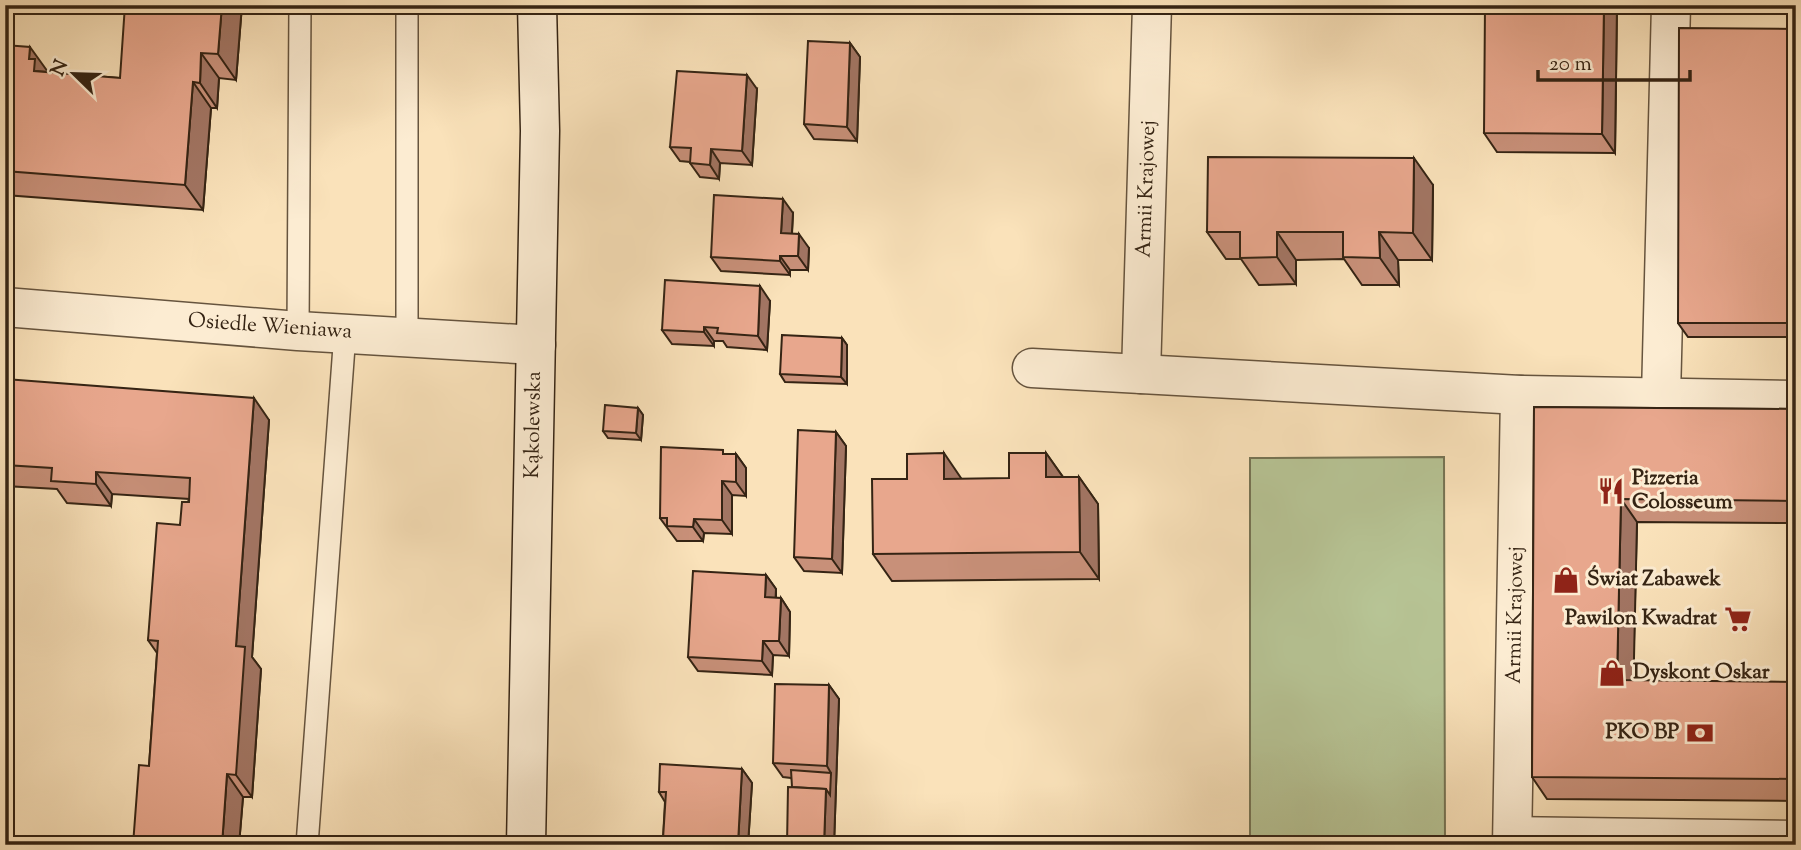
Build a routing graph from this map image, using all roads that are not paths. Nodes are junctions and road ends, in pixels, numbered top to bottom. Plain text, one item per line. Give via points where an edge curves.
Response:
1 (300, 5) edge
2 (407, 5) edge
3 (537, 5) edge
4 (1152, 5) edge
5 (1671, 5) edge
6 (5, 307) edge
7 (298, 331) junction
8 (345, 333) junction
9 (407, 337) junction
10 (536, 345) junction
11 (1032, 368) dead end
12 (1141, 374) junction
13 (1520, 395) junction
14 (1661, 396) junction
15 (1796, 400) edge
16 (1512, 840) edge
17 (1796, 840) edge
18 (307, 845) edge
19 (526, 845) edge

1 - 7 lane
2 - 9 lane
3 - 10 street, Kąkolewska
4 - 12 street, Armii Krajowej
5 - 14 street
6 - 7 street, Osiedle Wieniawa
7 - 8 street, Osiedle Wieniawa
8 - 9 street, Osiedle Wieniawa
8 - 18 lane
9 - 10 street, Osiedle Wieniawa
10 - 19 street, Kąkolewska
11 - 12 street
12 - 13 street
13 - 14 street
13 - 16 street, Armii Krajowej
14 - 15 street
16 - 17 street, Armii Krajowej

